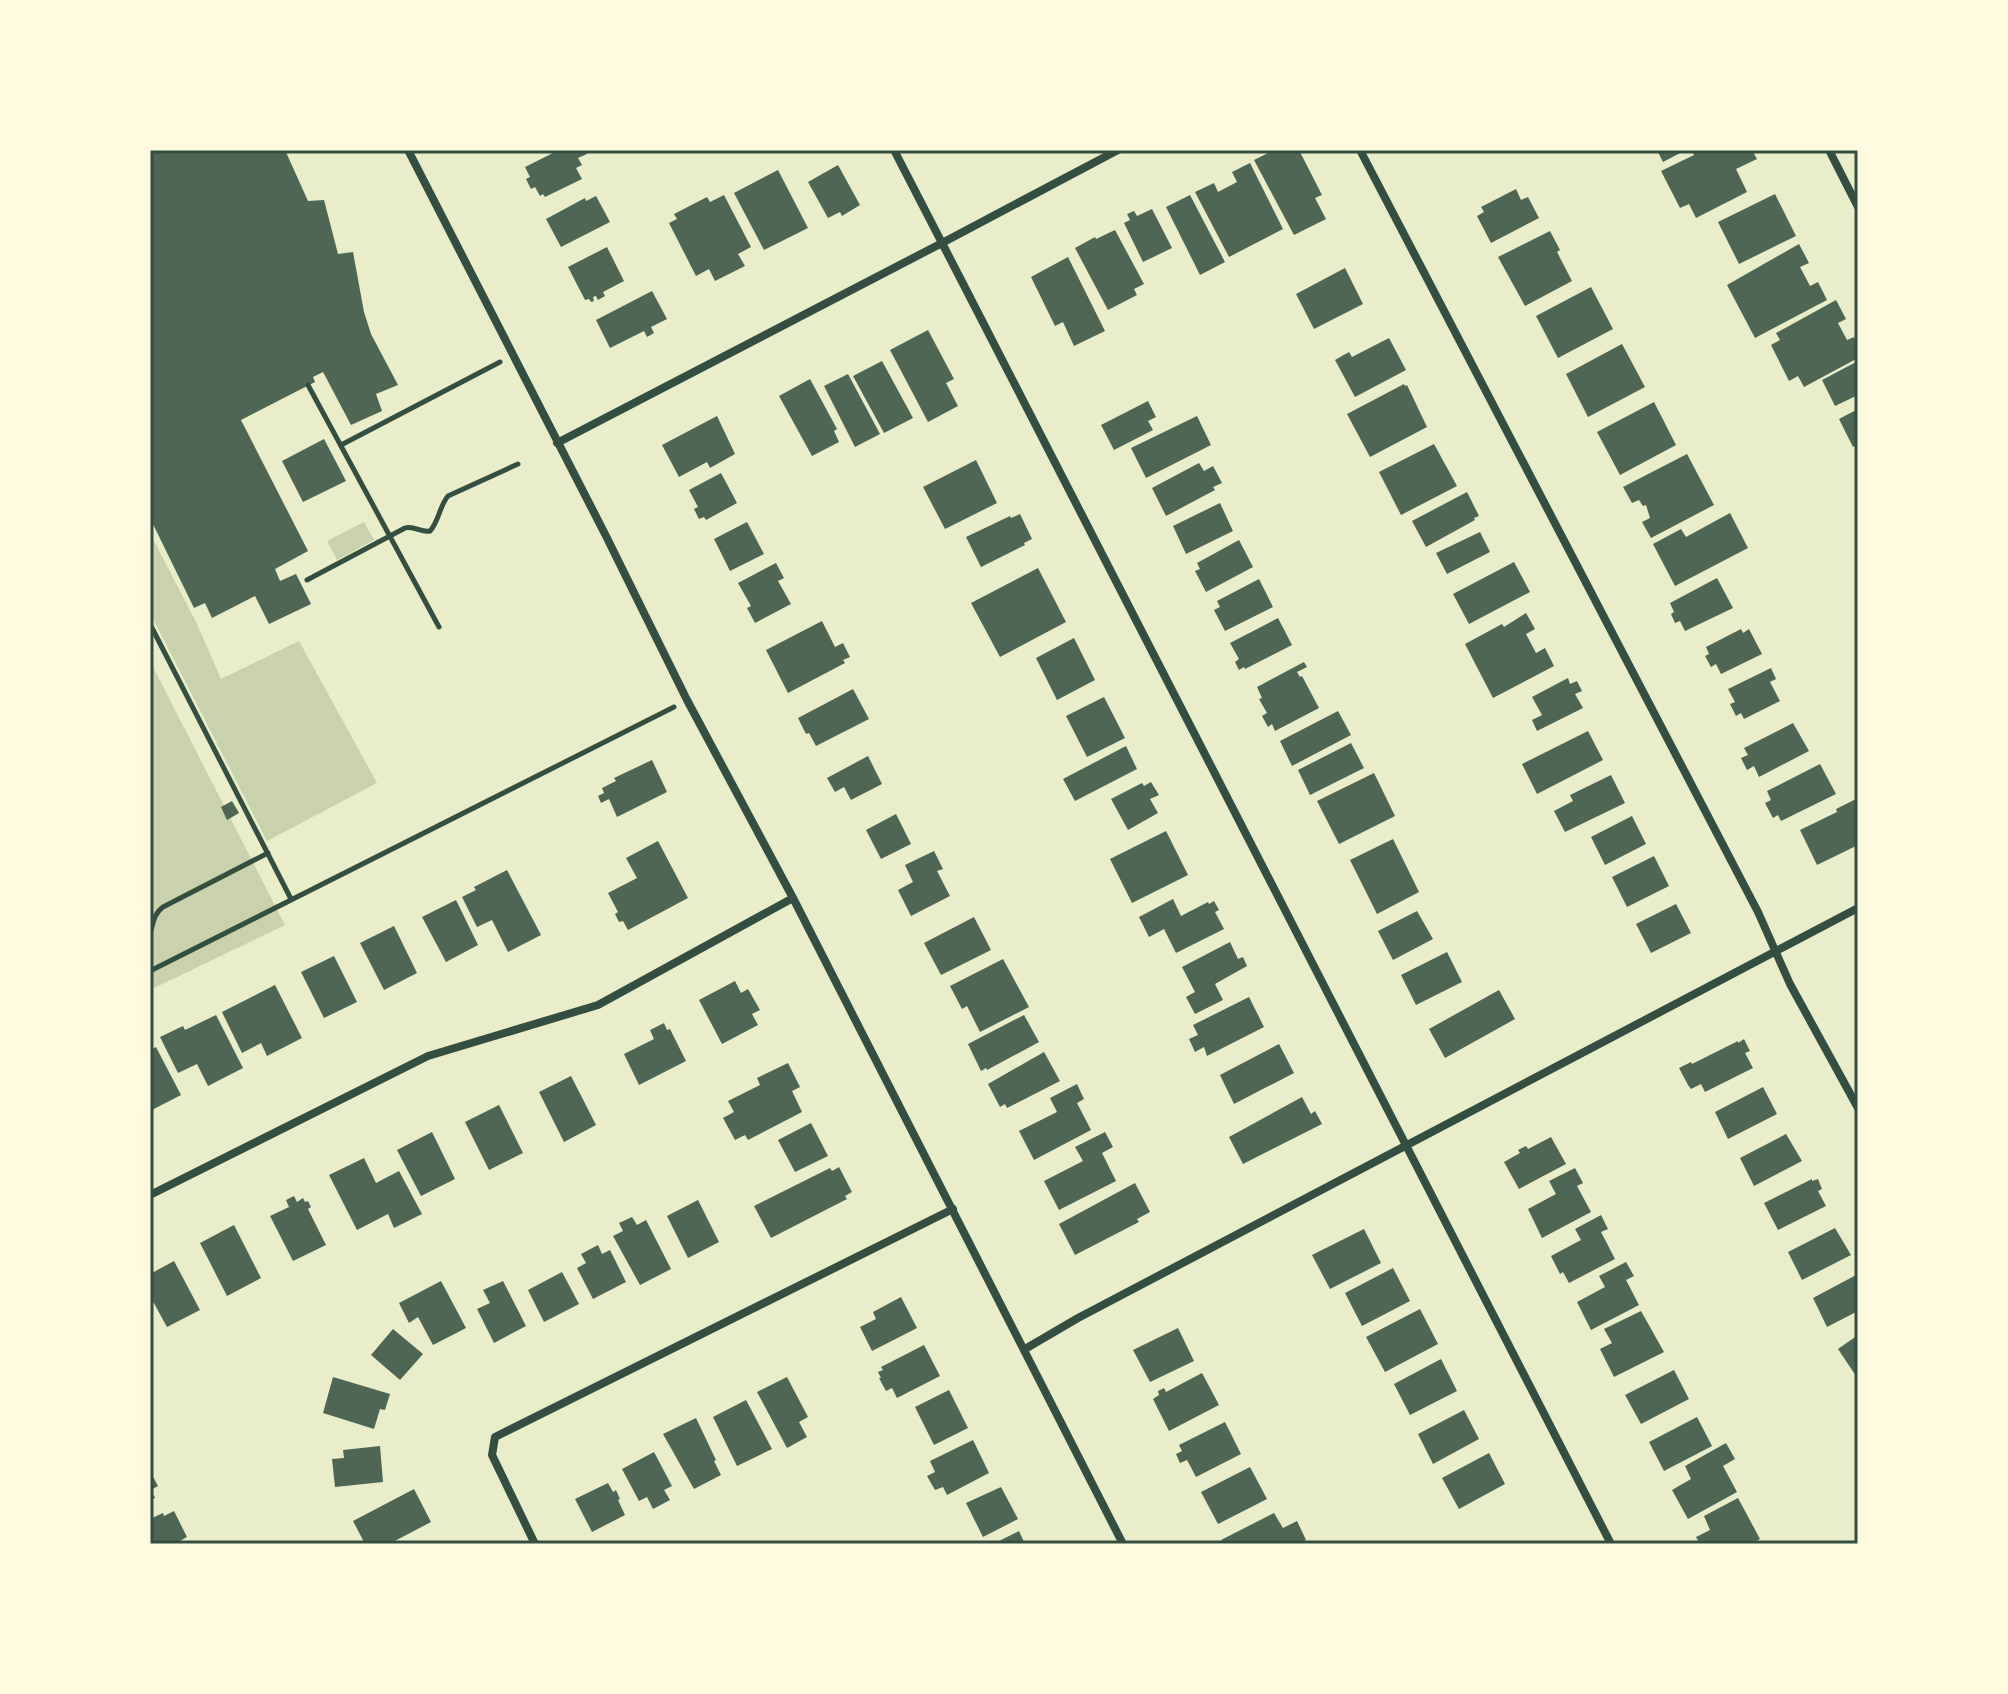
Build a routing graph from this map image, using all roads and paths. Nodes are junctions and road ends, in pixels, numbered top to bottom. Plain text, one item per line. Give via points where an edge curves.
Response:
1 (408, 150) edge
2 (894, 150) edge
3 (1118, 150) edge
4 (1360, 150) edge
5 (1829, 150) edge
6 (1858, 207) edge
7 (942, 243) junction
8 (512, 355) junction
9 (308, 385) dead end
10 (557, 443) junction
11 (341, 445) junction
12 (518, 464) dead end
13 (391, 536) junction
14 (307, 580) dead end
15 (150, 624) edge
16 (439, 627) dead end
17 (687, 700) junction
18 (268, 853) junction
19 (793, 898) junction
20 (291, 899) junction
21 (1858, 908) edge
22 (150, 934) edge
23 (1774, 951) junction
24 (150, 971) edge
25 (1858, 1108) edge
26 (1406, 1147) junction
27 (150, 1195) edge
28 (953, 1209) junction
29 (1025, 1349) junction
30 (535, 1544) edge
31 (1123, 1544) edge
32 (1611, 1544) edge

1 - 8 street
2 - 7 street
3 - 7 street
4 - 23 street
5 - 6 street
7 - 10 street
7 - 26 street
8 - 10 street
8 - 11 path
9 - 11 path
10 - 17 street
11 - 13 path
12 - 13 path via 448,496 430,531 409,527
13 - 14 path
13 - 16 path
15 - 18 path
17 - 19 street
17 - 20 path
18 - 20 path
18 - 22 path via 163,907
19 - 27 street via 598,1005 428,1056
19 - 28 street
20 - 24 path
21 - 23 street
23 - 25 street
23 - 26 street
26 - 29 street
26 - 32 street
28 - 29 street
28 - 30 street via 495,1437 492,1455
29 - 31 street

